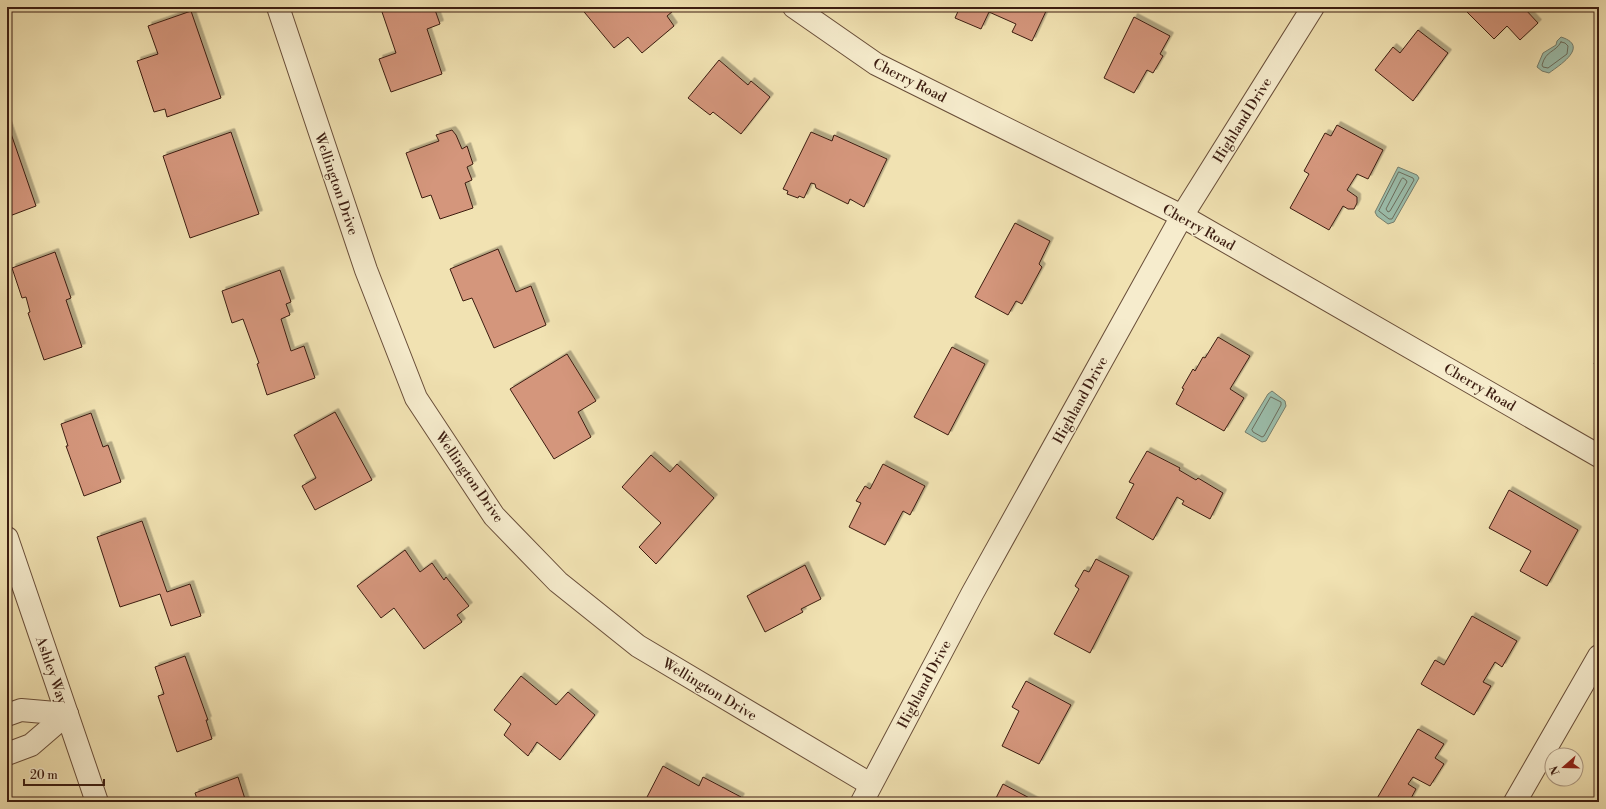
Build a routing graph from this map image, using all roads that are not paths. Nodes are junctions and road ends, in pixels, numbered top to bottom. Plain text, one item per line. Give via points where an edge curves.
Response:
1 (278, 7) edge
2 (794, 7) edge
3 (1313, 7) edge
4 (1182, 216) junction
5 (1599, 456) edge
6 (7, 538) edge
7 (1599, 656) edge
8 (67, 714) junction
9 (7, 715) edge
10 (7, 754) edge
11 (866, 793) edge
12 (97, 802) edge
13 (1515, 802) edge

1 - 11 street, Wellington Drive via 366,270 416,398 494,516 558,582 638,646
2 - 4 street, Cherry Road via 876,64
3 - 4 street, Highland Drive
4 - 5 street, Cherry Road
4 - 11 street, Highland Drive via 972,594
6 - 8 street, Ashley Way
7 - 13 street
8 - 9 street via 21,710
8 - 10 street via 31,746
8 - 12 street, Ashley Way

